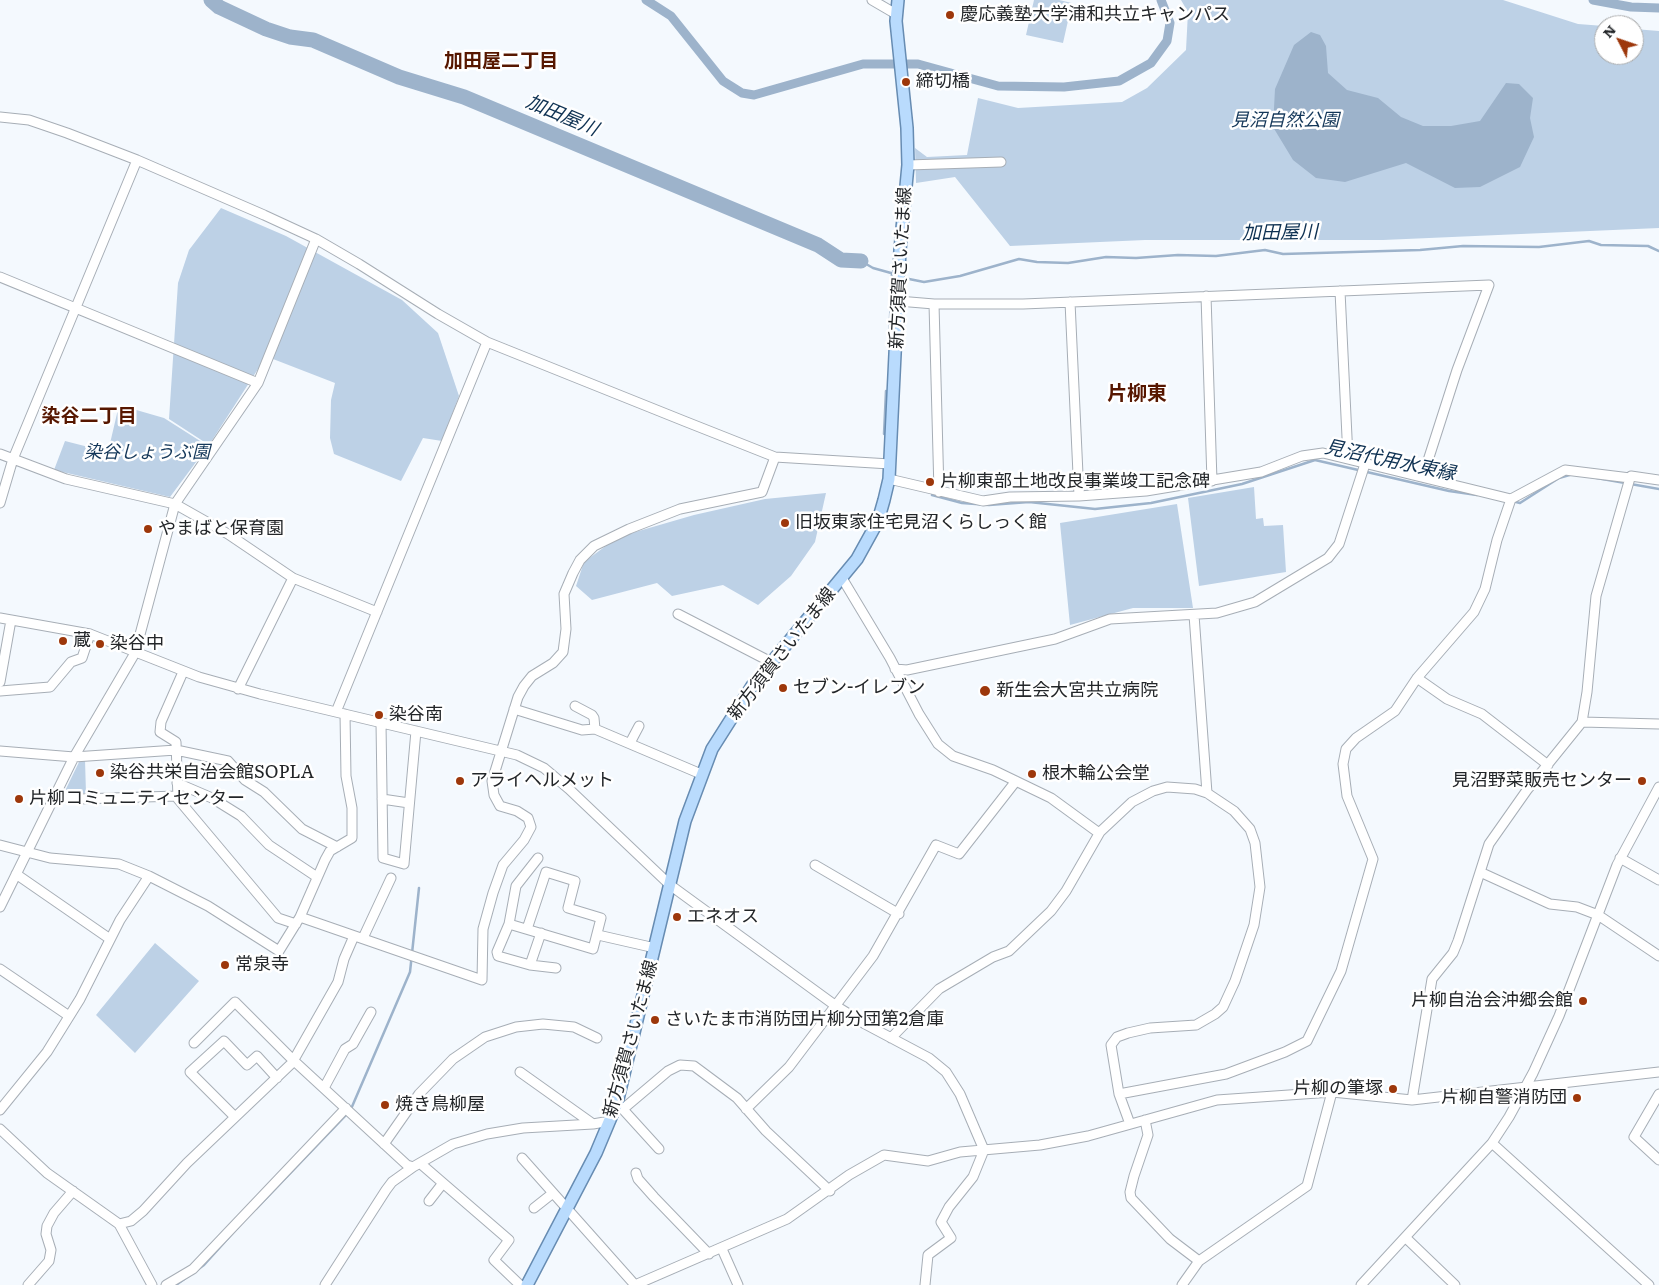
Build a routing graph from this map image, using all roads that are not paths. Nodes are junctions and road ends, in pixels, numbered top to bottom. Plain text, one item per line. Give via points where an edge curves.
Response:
1 (872, 0) edge
2 (898, 0) edge
3 (896, 14) junction
4 (0, 117) edge
5 (137, 160) junction
6 (1001, 162) dead end
7 (908, 165) junction
8 (316, 239) junction
9 (0, 277) edge
10 (1340, 291) junction
11 (1206, 296) junction
12 (898, 301) junction
13 (1070, 302) junction
14 (934, 304) junction
15 (77, 309) junction
16 (487, 342) junction
17 (258, 383) junction
18 (0, 454) edge
19 (775, 457) junction
20 (1348, 458) junction
21 (13, 459) junction
22 (890, 464) junction
23 (1365, 464) junction
24 (1423, 476) junction
25 (1631, 476) dead end
26 (889, 479) junction
27 (1659, 480) edge
28 (1212, 481) junction
29 (939, 492) junction
30 (1079, 496) junction
31 (1511, 499) junction
32 (0, 502) edge
33 (175, 504) junction
34 (293, 578) junction
35 (842, 578) junction
36 (377, 612) junction
37 (678, 614) dead end
38 (1194, 616) junction
39 (0, 618) edge
40 (11, 620) junction
41 (90, 634) junction
42 (135, 653) junction
43 (771, 662) junction
44 (895, 669) junction
45 (183, 672) junction
46 (1417, 678) junction
47 (0, 682) edge
48 (238, 689) junction
49 (0, 691) edge
50 (575, 706) dead end
51 (514, 710) junction
52 (340, 713) junction
53 (1582, 722) junction
54 (381, 723) junction
55 (1659, 724) edge
56 (639, 726) dead end
57 (595, 729) junction
58 (416, 731) junction
59 (630, 743) junction
60 (176, 750) junction
61 (0, 751) edge
62 (501, 751) junction
63 (74, 757) junction
64 (1548, 765) junction
65 (701, 774) junction
66 (1016, 781) junction
67 (177, 783) junction
68 (1659, 787) edge
69 (1207, 793) junction
70 (54, 796) junction
71 (178, 796) junction
72 (382, 799) junction
73 (409, 803) junction
74 (1099, 833) junction
75 (0, 845) edge
76 (337, 847) junction
77 (27, 852) junction
78 (538, 858) dead end
79 (1620, 858) junction
80 (815, 865) dead end
81 (1480, 872) junction
82 (16, 874) junction
83 (149, 876) junction
84 (317, 878) junction
85 (391, 878) dead end
86 (1659, 880) edge
87 (670, 885) junction
88 (0, 907) edge
89 (899, 914) junction
90 (1598, 915) junction
91 (298, 920) junction
92 (510, 924) junction
93 (527, 929) junction
94 (541, 933) junction
95 (598, 935) junction
96 (359, 937) junction
97 (110, 939) junction
98 (656, 948) junction
99 (1659, 956) edge
100 (530, 965) junction
101 (556, 968) dead end
102 (0, 969) edge
103 (836, 1006) junction
104 (371, 1012) dead end
105 (69, 1016) junction
106 (597, 1038) dead end
107 (891, 1038) junction
108 (194, 1043) dead end
109 (292, 1059) junction
110 (520, 1072) dead end
111 (1659, 1072) edge
112 (277, 1078) junction
113 (1526, 1087) junction
114 (324, 1088) junction
115 (1332, 1092) junction
116 (1119, 1094) junction
117 (1659, 1094) edge
118 (1412, 1100) junction
119 (620, 1106) junction
120 (346, 1108) junction
121 (746, 1109) junction
122 (0, 1110) edge
123 (234, 1116) junction
124 (1145, 1120) junction
125 (610, 1121) junction
126 (594, 1124) junction
127 (1130, 1124) junction
128 (0, 1129) edge
129 (1492, 1143) junction
130 (384, 1144) junction
131 (659, 1149) dead end
132 (984, 1150) junction
133 (522, 1158) dead end
134 (1659, 1160) edge
135 (417, 1166) junction
136 (636, 1173) dead end
137 (443, 1183) junction
138 (830, 1190) junction
139 (73, 1192) junction
140 (553, 1193) junction
141 (429, 1201) dead end
142 (534, 1208) dead end
143 (567, 1208) junction
144 (119, 1224) junction
145 (1406, 1238) junction
146 (722, 1249) junction
147 (709, 1254) junction
148 (1199, 1261) junction
149 (28, 1285) edge
150 (152, 1285) edge
151 (166, 1285) edge
152 (325, 1285) edge
153 (520, 1285) edge
154 (527, 1285) edge
155 (738, 1285) edge
156 (925, 1285) edge
157 (1182, 1285) edge
158 (1361, 1285) edge
159 (1455, 1285) edge
160 (1649, 1285) edge

1 - 3 street
2 - 3 main road, 新方須賀さいたま線
3 - 7 main road, 新方須賀さいたま線
4 - 5 street via 29,120
5 - 8 street
5 - 15 street
6 - 7 street
7 - 12 main road, 新方須賀さいたま線
8 - 16 street
8 - 17 street
9 - 15 street
10 - 11 street
10 - 20 street
10 - 24 street via 1489,285
11 - 13 street
11 - 28 street
12 - 14 street
12 - 22 main road, 新方須賀さいたま線
13 - 14 street
13 - 30 street
14 - 29 street
15 - 17 street
15 - 21 street
16 - 19 street
16 - 36 street
17 - 33 street
18 - 21 street
19 - 22 street
19 - 51 street via 762,492 680,509 629,528 590,549 573,573 564,594 566,629 563,652 528,681
20 - 23 street
20 - 28 street via 1323,453 1302,456 1261,472
21 - 32 street
21 - 33 street via 45,473
22 - 26 main road, 新方須賀さいたま線
23 - 24 street
23 - 38 street via 1339,544 1328,558 1255,602
24 - 31 street
25 - 27 street
26 - 29 street
26 - 35 main road, 新方須賀さいたま線 via 869,541
28 - 30 street via 1146,491
29 - 30 street via 983,501 1010,497
31 - 46 street via 1497,540 1486,589 1474,612
31 - 53 street via 1565,470 1630,478 1596,596
33 - 34 street via 228,534
33 - 42 street
34 - 36 street
34 - 48 street
35 - 43 main road, 新方須賀さいたま線
35 - 44 street
36 - 52 street
37 - 43 street
38 - 44 street via 1110,618 1055,639 907,670
38 - 69 street
39 - 40 street
40 - 41 street
40 - 47 street
41 - 42 street
41 - 49 street via 82,658 70,662 50,687
42 - 45 street
42 - 63 street
43 - 65 main road, 新方須賀さいたま線 via 725,726
44 - 66 street via 938,744 962,760
45 - 48 street
45 - 60 street via 161,722 160,732 176,742
46 - 64 street via 1447,699 1482,714
46 - 116 street via 1395,711 1356,738 1346,749 1343,764 1347,796 1373,859 1341,971 1307,1041 1226,1074
48 - 52 street
50 - 57 street via 592,715
51 - 57 street via 582,730
51 - 62 street
52 - 54 street
52 - 76 street via 352,808 352,838
53 - 55 street
53 - 64 street
54 - 58 street
54 - 72 street
56 - 59 street
57 - 59 street
58 - 62 street
58 - 73 street
59 - 65 street
60 - 63 street
60 - 67 street
60 - 76 street via 228,761 302,829
61 - 63 street
62 - 87 street via 532,762 555,777
62 - 96 street via 492,781 494,795 500,806 528,818 531,827 503,865 493,894 483,929 482,980
63 - 70 street
64 - 81 street via 1501,825 1489,844
65 - 87 main road, 新方須賀さいたま線 via 685,821
66 - 74 street via 1064,807
66 - 89 street via 959,854 936,845
67 - 71 street
67 - 84 street via 212,798 241,816 269,845
68 - 79 street
69 - 74 street via 1177,787 1153,790 1125,807
69 - 116 street via 1234,811 1250,829 1255,843 1260,887 1254,925 1235,981 1223,1007 1215,1014 1196,1025 1150,1028 1117,1037 1111,1046
70 - 71 street via 78,799
70 - 77 street
71 - 91 street via 278,918
72 - 73 street
72 - 73 street via 383,858 404,864
74 - 107 street via 1066,891 1050,911 1008,951 939,989
75 - 77 street
76 - 84 street via 328,856
77 - 82 street
77 - 83 street via 50,858 119,864
78 - 92 street via 516,886
79 - 86 street
79 - 90 street
80 - 89 street
81 - 90 street via 1550,904 1577,907
81 - 118 street via 1453,953 1432,979
82 - 88 street
82 - 97 street
83 - 91 street via 208,906 279,951
83 - 97 street
84 - 91 street
85 - 96 street
87 - 98 main road, 新方須賀さいたま線
87 - 103 street
89 - 103 street
90 - 99 street
90 - 113 street via 1559,1016
91 - 96 street
92 - 93 street
92 - 100 street via 498,956
93 - 94 street
93 - 95 street via 546,872 575,881 568,908 602,918
94 - 95 street via 593,949
94 - 100 street
95 - 98 street
96 - 109 street via 344,959 338,982
97 - 105 street
98 - 119 main road, 新方須賀さいたま線
100 - 101 street
102 - 105 street
103 - 107 street
103 - 121 street via 789,1067
104 - 114 street via 353,1044 345,1048
105 - 122 street via 47,1052
106 - 130 street via 574,1027 544,1024 516,1027 485,1037 453,1059 419,1094
107 - 132 street via 929,1058 946,1072 960,1094
108 - 109 street via 236,1002
109 - 112 street
109 - 114 street
110 - 126 street
111 - 113 street
112 - 123 street
112 - 123 street via 256,1056 247,1065 224,1041 190,1072
113 - 118 street
113 - 129 street
114 - 120 street
115 - 118 street
115 - 124 street via 1216,1100
115 - 148 street via 1307,1186
116 - 127 street
117 - 134 street via 1634,1137
119 - 121 street via 668,1071 689,1064
119 - 125 main road, 新方須賀さいたま線
119 - 131 street
120 - 130 street
120 - 151 street via 223,1239 193,1268
121 - 138 street
123 - 144 street via 144,1211 131,1222
124 - 127 street
124 - 148 street via 1148,1135 1134,1176 1131,1198 1170,1239
125 - 126 street
125 - 143 main road, 新方須賀さいたま線
126 - 135 street via 523,1128 487,1134 454,1144
127 - 132 street via 1040,1145
128 - 139 street
129 - 145 street
129 - 160 street
130 - 135 street via 407,1165
132 - 138 street via 960,1152 928,1161 884,1155
132 - 156 street via 973,1178 941,1222 951,1238 928,1255
133 - 140 street
135 - 137 street
135 - 152 street via 392,1182
136 - 147 street via 654,1197
137 - 141 street
137 - 153 street via 509,1240 494,1260
138 - 146 street via 787,1219
139 - 144 street
139 - 149 street via 47,1226 49,1261
140 - 142 street
140 - 143 street
143 - 147 street via 635,1285
143 - 154 main road, 新方須賀さいたま線
144 - 150 street
145 - 158 street
145 - 159 street
146 - 147 street
146 - 155 street
148 - 157 street

